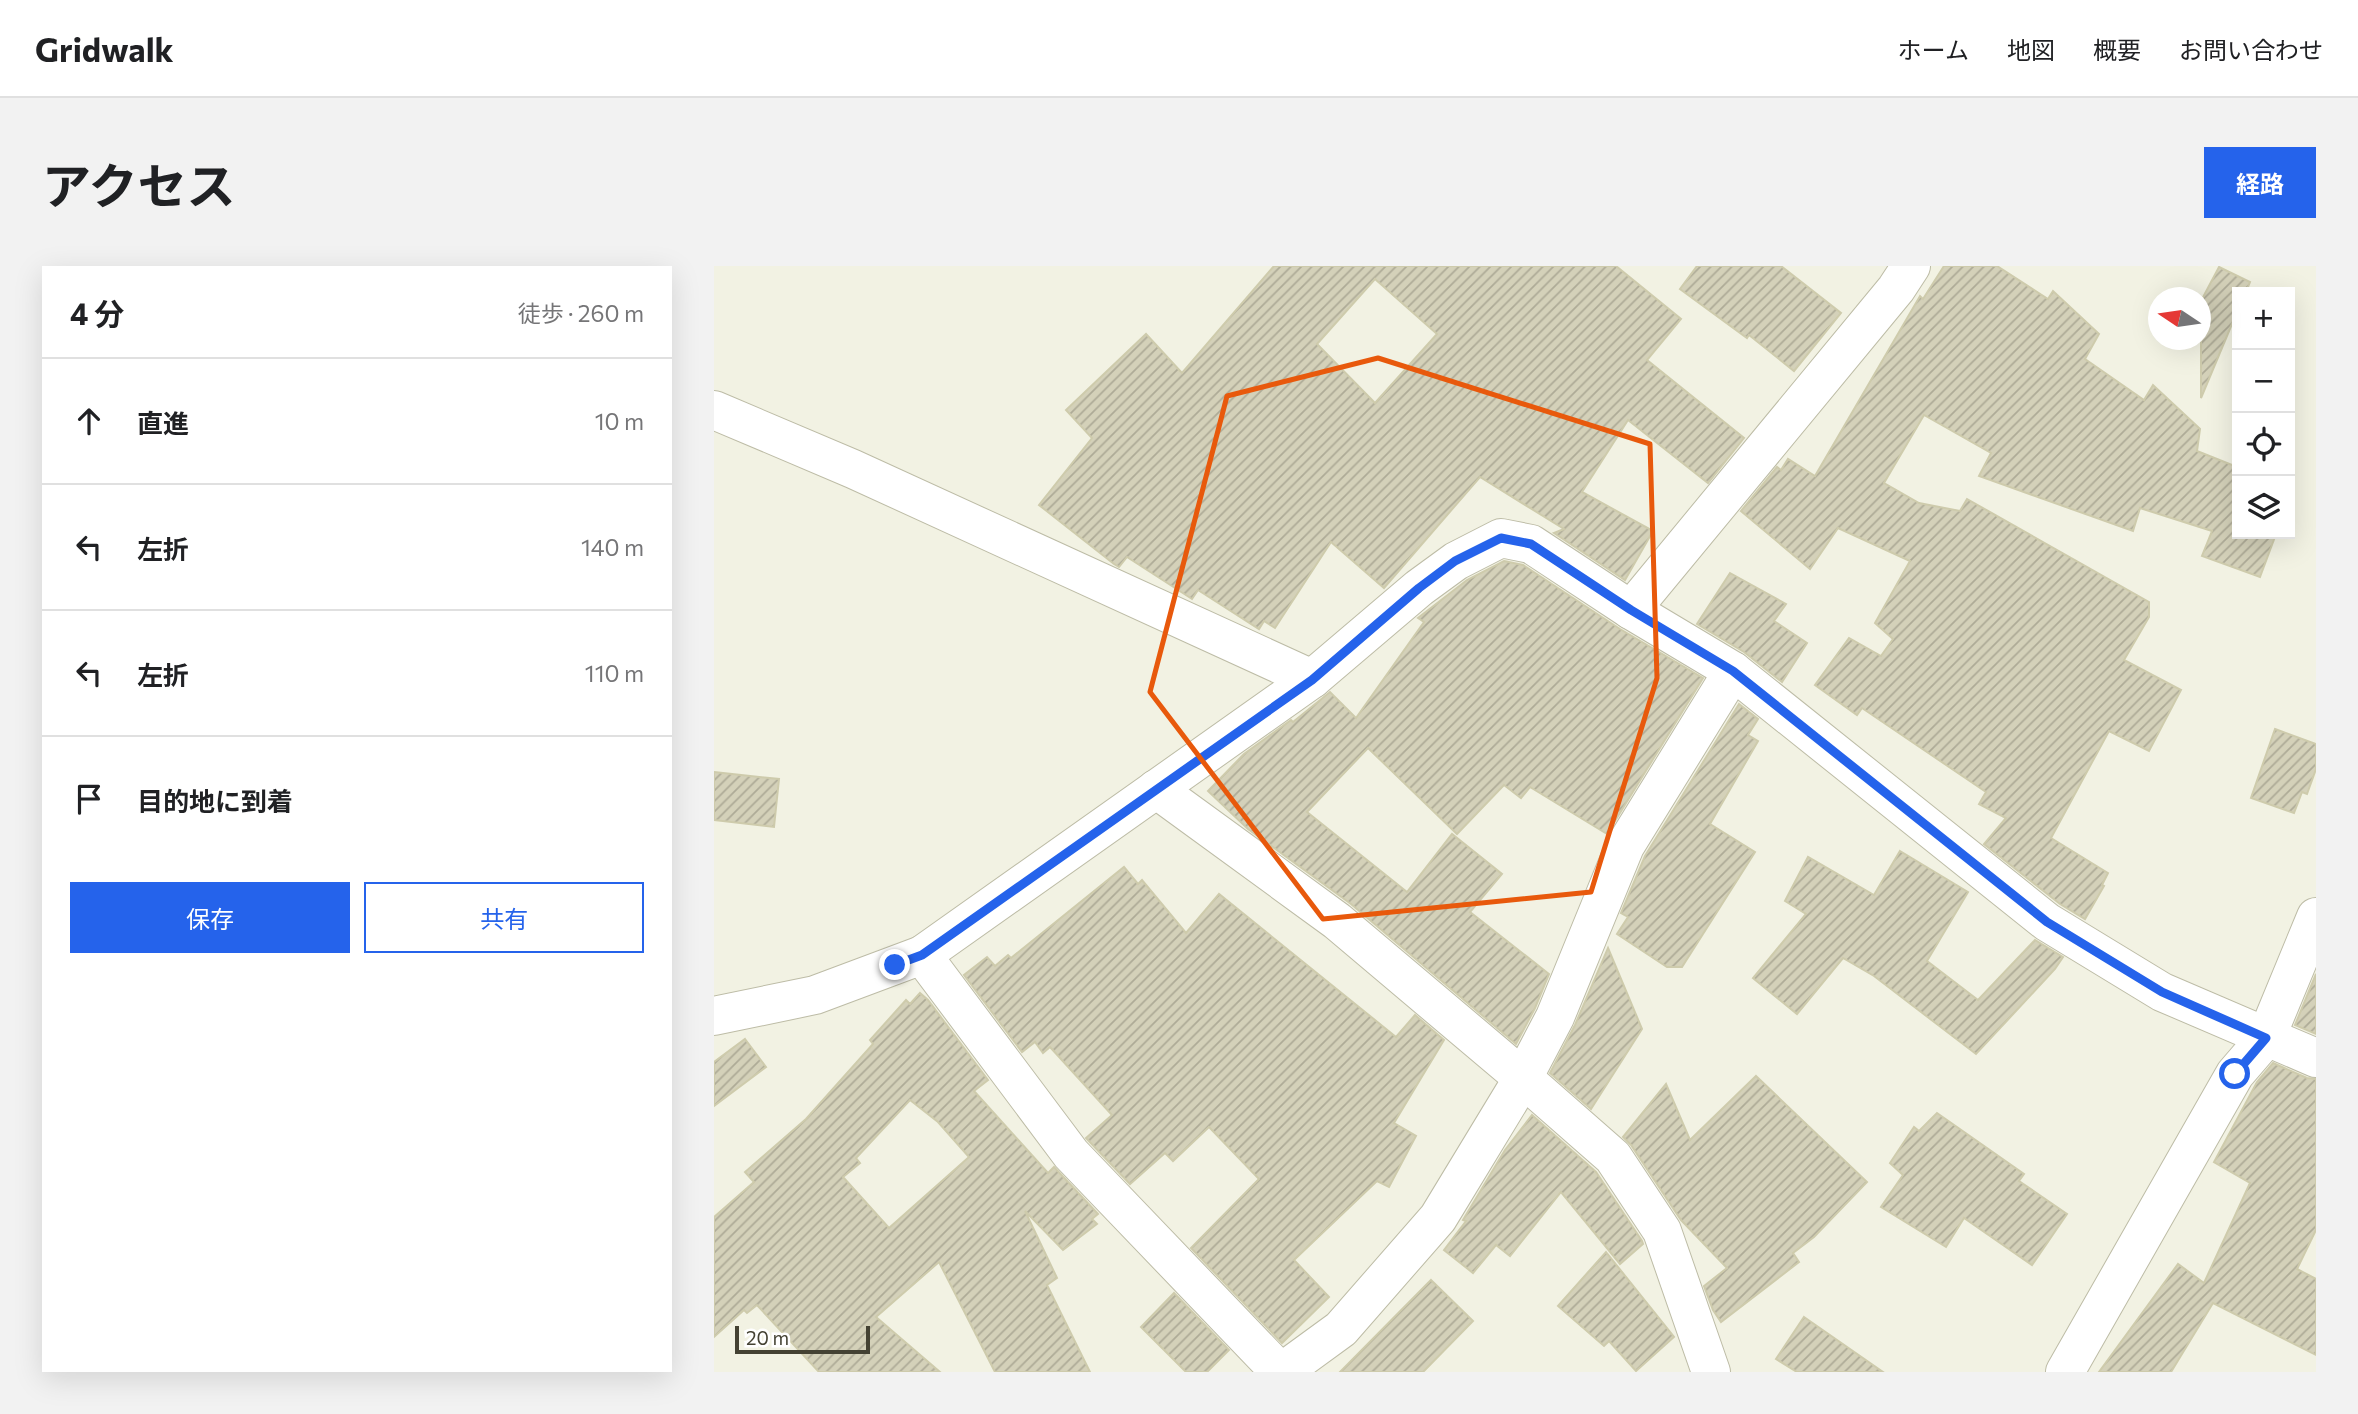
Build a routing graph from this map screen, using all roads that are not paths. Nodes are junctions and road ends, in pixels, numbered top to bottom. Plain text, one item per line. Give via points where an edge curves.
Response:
1 (1911, 266) edge
2 (714, 410) edge
3 (1631, 610) junction
4 (1733, 671) junction
5 (1312, 680) junction
6 (1156, 789) junction
7 (2316, 917) edge
8 (922, 955) junction
9 (714, 1016) edge
10 (2266, 1038) junction
11 (2316, 1058) edge
12 (1523, 1078) junction
13 (1281, 1372) edge
14 (1711, 1372) edge
15 (2065, 1372) edge

1 - 3 street
2 - 5 street
3 - 4 street
3 - 5 street via 1531,544 1501,538 1455,561 1419,588
4 - 10 street via 2047,922 2162,992
4 - 12 street via 1625,846 1555,1017
5 - 6 street
6 - 8 street
6 - 12 street via 1337,922
7 - 10 street
8 - 9 street via 815,995
8 - 13 street via 1071,1154
10 - 11 street
10 - 15 street via 2235,1074
12 - 13 street via 1438,1218 1341,1329
12 - 14 street via 1613,1157 1662,1231

